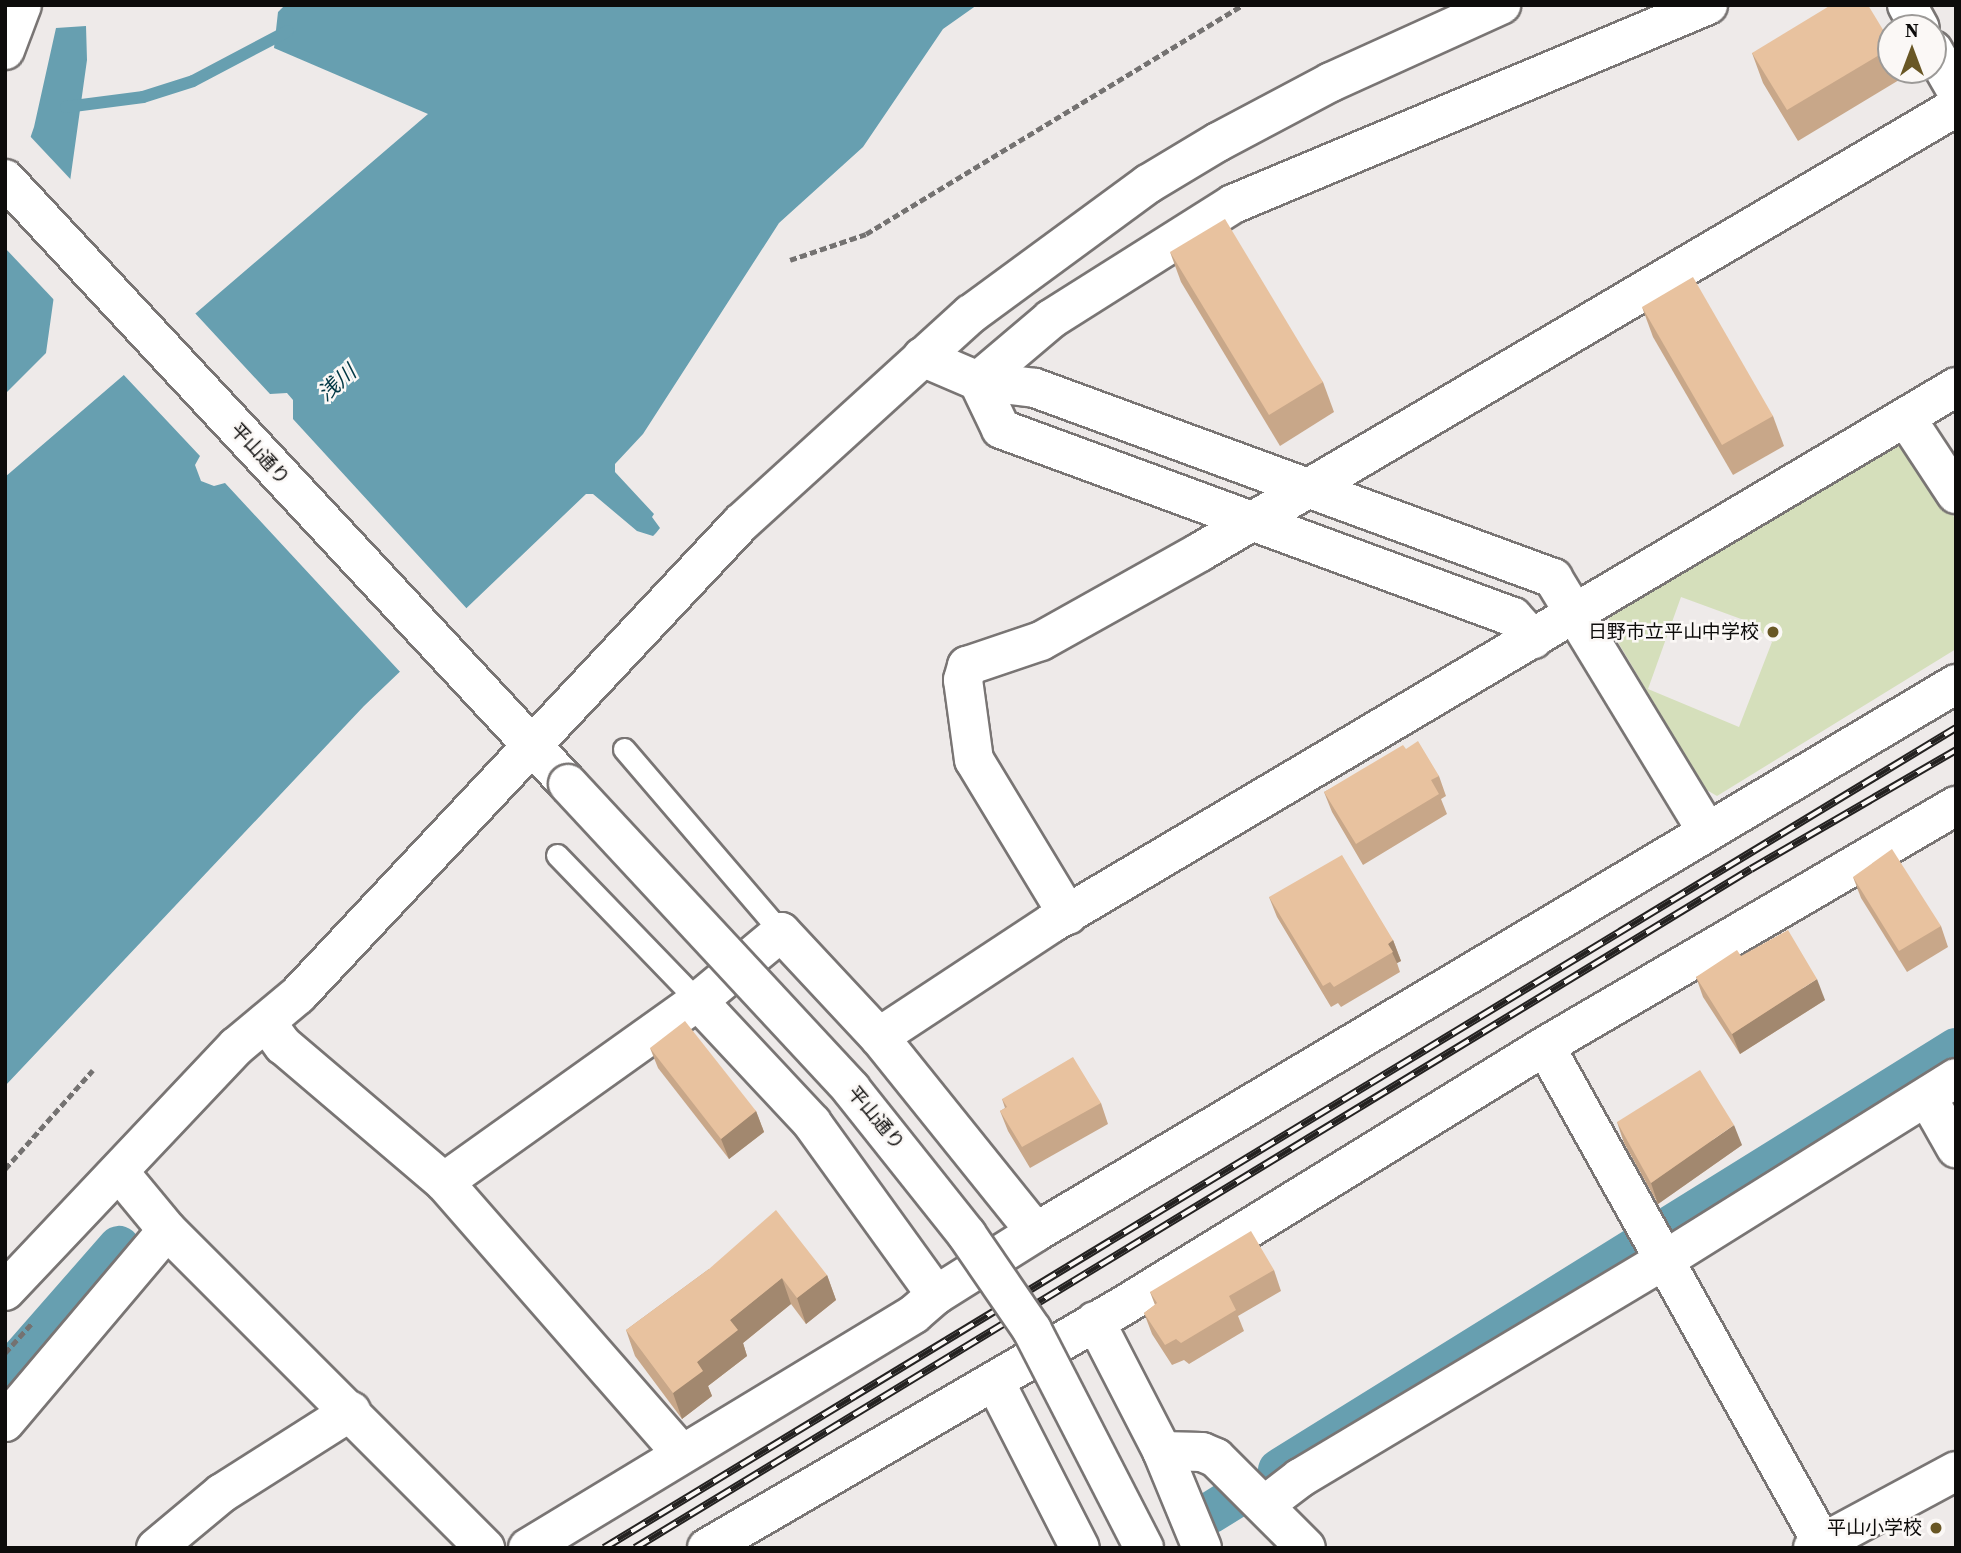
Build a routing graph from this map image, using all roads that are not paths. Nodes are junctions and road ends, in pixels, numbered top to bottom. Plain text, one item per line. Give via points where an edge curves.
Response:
1 (22, 5) edge
2 (1501, 5) edge
3 (1708, 5) edge
4 (5, 50) edge
5 (1947, 74) edge
6 (1956, 90) edge
7 (1956, 107) edge
8 (5, 179) edge
9 (922, 357) junction
10 (978, 381) junction
11 (1956, 387) edge
12 (1906, 418) junction
13 (1306, 488) junction
14 (1956, 494) edge
15 (1250, 520) junction
16 (1574, 615) junction
17 (1533, 639) junction
18 (1956, 684) edge
19 (522, 737) junction
20 (624, 749) dead end
21 (1956, 806) edge
22 (1706, 830) junction
23 (557, 855) dead end
24 (1068, 915) junction
25 (782, 932) junction
26 (748, 962) junction
27 (698, 1001) junction
28 (266, 1022) junction
29 (879, 1037) junction
30 (1545, 1046) junction
31 (1942, 1088) edge
32 (1956, 1148) edge
33 (120, 1172) junction
34 (444, 1182) junction
35 (167, 1230) junction
36 (1036, 1232) junction
37 (978, 1241) dead end
38 (1663, 1261) junction
39 (5, 1291) edge
40 (936, 1294) junction
41 (1096, 1321) junction
42 (1058, 1363) dead end
43 (995, 1382) junction
44 (351, 1410) junction
45 (5, 1423) edge
46 (1162, 1451) junction
47 (680, 1452) junction
48 (1956, 1471) edge
49 (1266, 1504) junction
50 (1821, 1546) edge
51 (156, 1548) edge
52 (485, 1548) edge
53 (528, 1548) edge
54 (707, 1548) edge
55 (1080, 1548) edge
56 (1144, 1548) edge
57 (1150, 1548) edge
58 (1202, 1548) edge
59 (1306, 1548) edge

1 - 4 street
2 - 9 street via 1331,82 1148,184 1024,272
3 - 10 street via 1233,204 1051,319
5 - 6 street
7 - 13 street
8 - 19 street, 平山通り
9 - 10 street
9 - 19 street via 757,507
10 - 13 street via 1035,388
10 - 15 street via 1001,429
11 - 12 street
12 - 14 street
12 - 16 street
13 - 15 street
13 - 16 street via 1553,578
15 - 17 street via 1513,617
15 - 24 street via 1041,641 967,666 963,680 974,760
16 - 17 street
16 - 22 street
17 - 24 street
18 - 22 street
19 - 28 street via 298,995
19 - 56 street, 平山通り, bridge via 851,1089 967,1235 1032,1330
20 - 25 lane
21 - 30 street
22 - 36 street
23 - 27 lane
24 - 29 street
25 - 26 street
25 - 29 street
26 - 27 street
26 - 37 lane via 907,1144
27 - 34 street
27 - 40 street via 812,1124
28 - 33 street via 237,1046
28 - 34 street via 284,1045
29 - 36 street
30 - 38 street
30 - 41 street
31 - 32 street
31 - 38 street
33 - 35 street
33 - 39 street
34 - 47 street
35 - 44 street
35 - 45 street
36 - 40 street
38 - 49 street via 1300,1478
38 - 50 street
40 - 47 street via 914,1314
41 - 43 street
41 - 46 street
42 - 57 lane
43 - 54 street
43 - 55 street
44 - 51 street via 244,1477
44 - 52 street
46 - 49 street via 1202,1452 1216,1458
46 - 58 street
47 - 53 street
48 - 50 street
49 - 59 street

